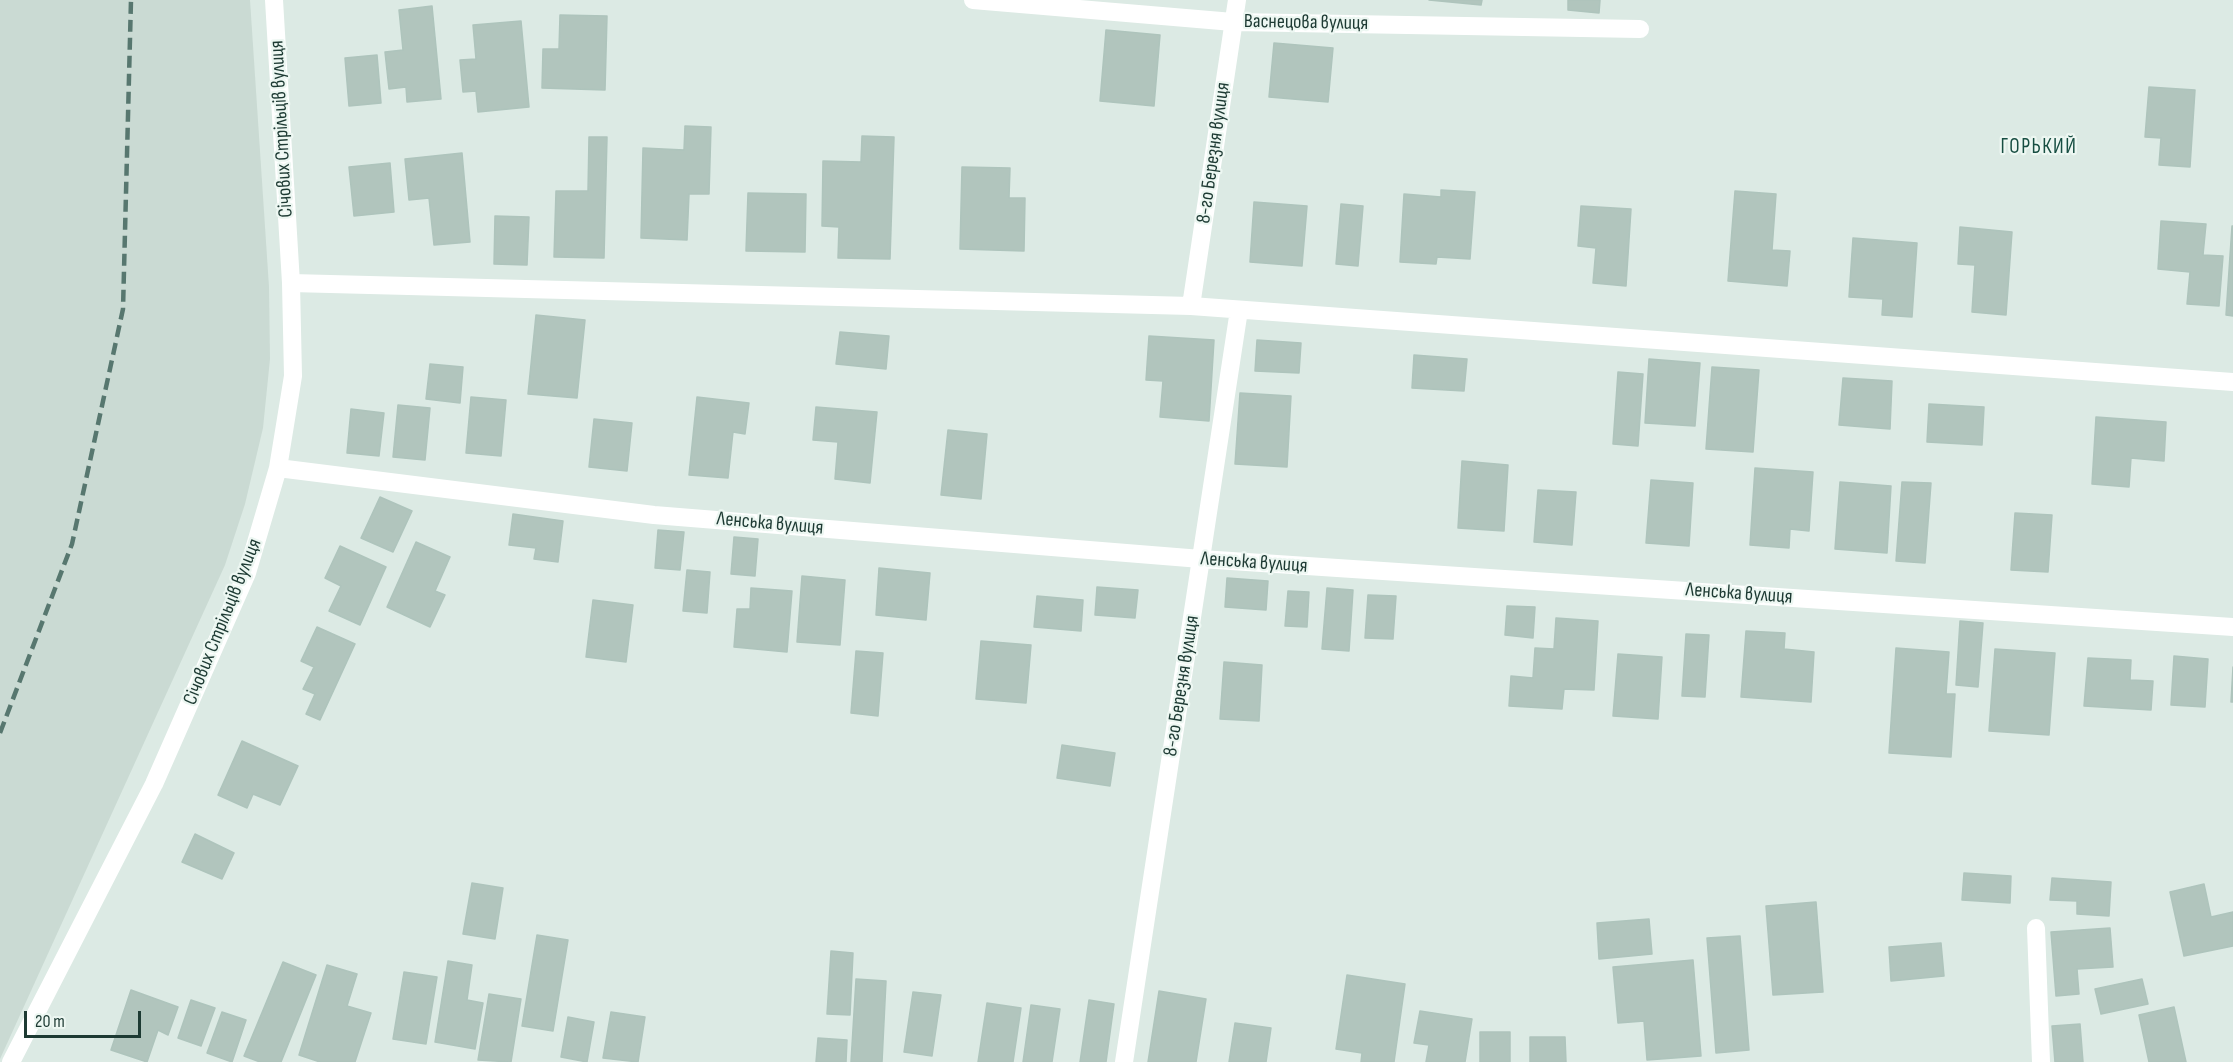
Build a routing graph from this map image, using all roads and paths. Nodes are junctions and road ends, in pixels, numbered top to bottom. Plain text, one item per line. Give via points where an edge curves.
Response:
1 (274, 0) edge
2 (973, 0) edge
3 (1237, 0) edge
4 (1233, 22) junction
5 (1640, 29) dead end
6 (291, 283) junction
7 (1191, 306) junction
8 (1239, 310) junction
9 (2233, 382) edge
10 (278, 468) junction
11 (1201, 559) junction
12 (2233, 627) edge
13 (2036, 928) dead end
14 (11, 1062) edge
15 (1124, 1062) edge
16 (2041, 1062) edge

1 - 6 street, Січових Стрільців вулиця
2 - 4 street, Васнецова вулиця
3 - 4 street, 8-го Березня вулиця
4 - 5 street, Васнецова вулиця
4 - 7 street, 8-го Березня вулиця
6 - 7 street
6 - 10 street, Січових Стрільців вулиця via 292,376
7 - 8 street
8 - 9 street
8 - 11 street, 8-го Березня вулиця
10 - 11 street, Ленська вулиця via 654,515
10 - 14 street, Січових Стрільців вулиця via 247,573 154,784
11 - 12 street, Ленська вулиця
11 - 15 street, 8-го Березня вулиця
13 - 16 street

